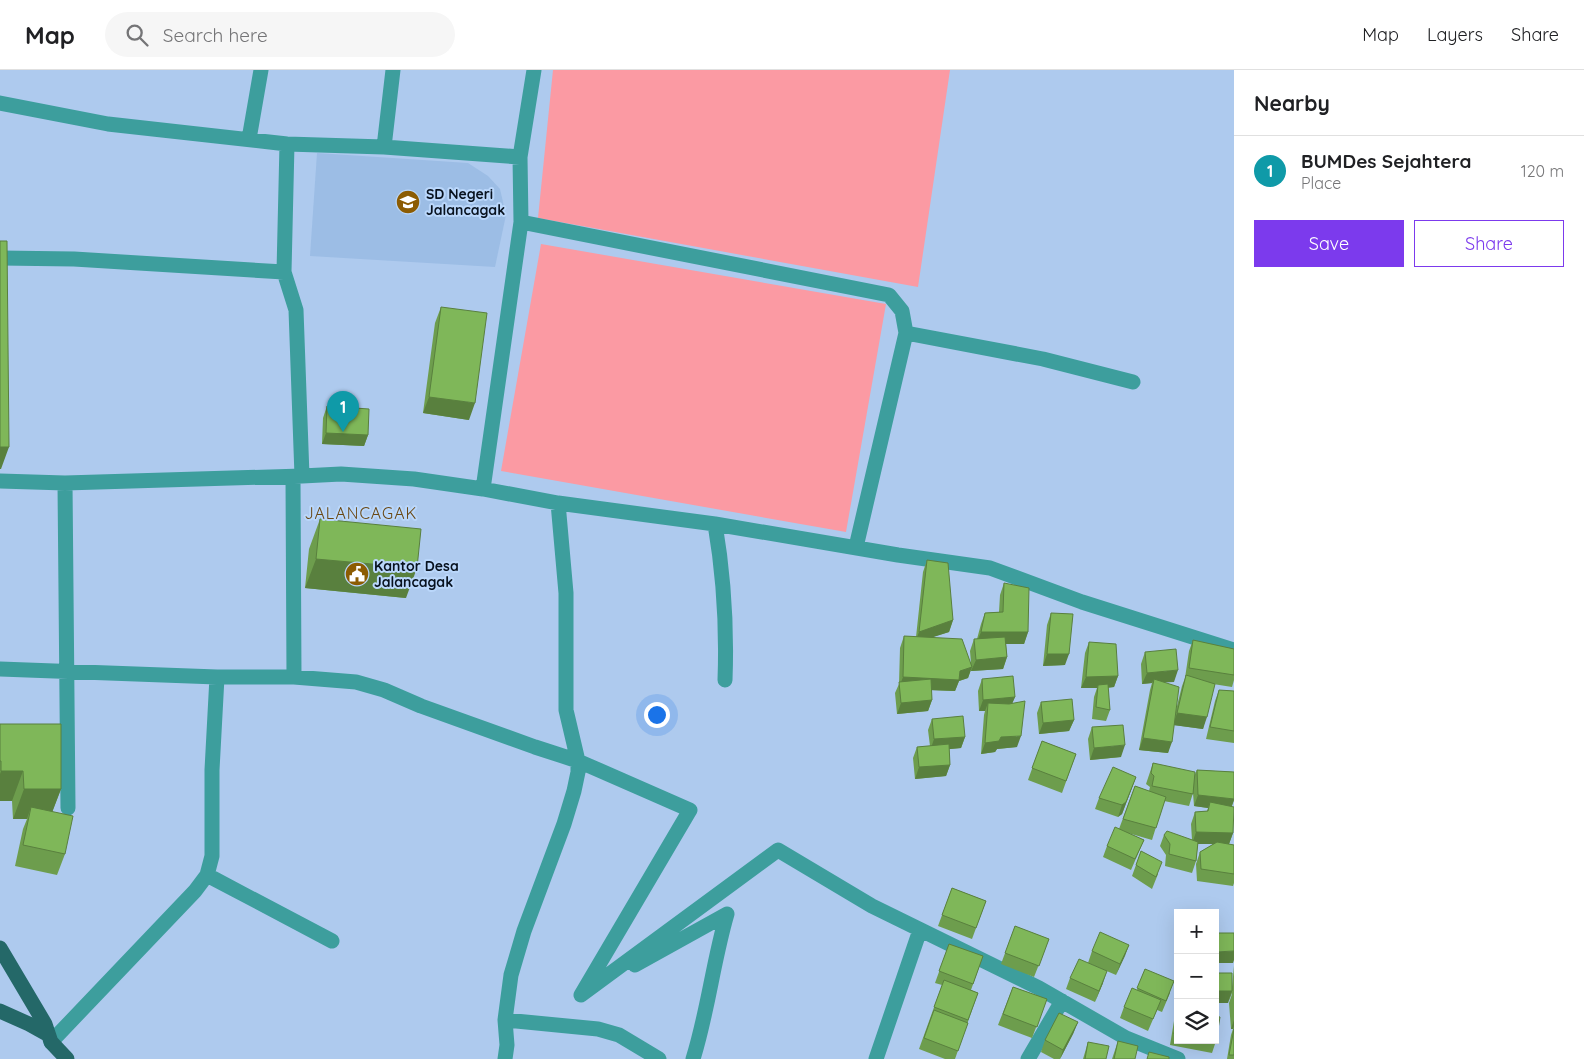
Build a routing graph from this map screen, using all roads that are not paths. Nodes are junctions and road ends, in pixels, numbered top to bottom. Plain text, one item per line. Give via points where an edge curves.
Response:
1 (261, 70) edge
2 (393, 70) edge
3 (534, 70) edge
4 (0, 103) edge
5 (249, 140) junction
6 (286, 144) junction
7 (384, 147) junction
8 (520, 157) junction
9 (521, 222) junction
10 (0, 258) edge
11 (284, 272) junction
12 (906, 333) junction
13 (1133, 382) dead end
14 (298, 476) junction
15 (0, 481) edge
16 (66, 482) junction
17 (483, 489) junction
18 (558, 503) junction
19 (715, 524) junction
20 (856, 547) junction
21 (1234, 650) edge
22 (0, 669) edge
23 (67, 672) junction
24 (217, 677) junction
25 (294, 677) junction
26 (725, 680) dead end
27 (578, 761) junction
28 (68, 808) dead end
29 (207, 875) junction
30 (920, 930) junction
31 (332, 941) dead end
32 (0, 948) edge
33 (0, 972) edge
34 (581, 995) junction
35 (1062, 1001) junction
36 (0, 1011) edge
37 (505, 1020) junction
38 (49, 1038) junction
39 (66, 1059) edge
40 (505, 1059) edge
41 (659, 1059) edge
42 (693, 1059) edge
43 (876, 1059) edge
44 (1028, 1059) edge
45 (1178, 1059) edge

1 - 5 street
2 - 7 street
3 - 8 street
4 - 5 street via 108,124
5 - 6 street
6 - 7 street
6 - 11 street
7 - 8 street
8 - 9 street
9 - 12 street via 889,295 902,311
9 - 17 street
10 - 11 street
11 - 14 street via 296,310
12 - 13 street via 1043,359
12 - 20 street
14 - 16 street
14 - 17 street via 341,474 414,479
14 - 25 street
15 - 16 street
16 - 23 street
17 - 18 street
18 - 19 street
18 - 27 street via 566,593 566,710
19 - 20 street
19 - 26 street via 726,607
20 - 21 street via 990,568 1082,602
22 - 23 street
23 - 24 street
23 - 28 street
24 - 25 street
24 - 29 street via 212,856
25 - 27 street via 356,682 384,690
27 - 34 street via 690,810
27 - 37 street via 574,791 511,975
29 - 31 street
29 - 38 street via 195,891
30 - 34 street via 843,890 778,850
30 - 35 street
30 - 43 street
32 - 33 main road
32 - 38 main road via 45,1024
34 - 42 street via 727,914 703,1028
35 - 44 street
35 - 45 street via 1126,1038
36 - 38 main road via 29,1024
37 - 40 street
37 - 41 street via 598,1029 619,1035
38 - 39 main road

